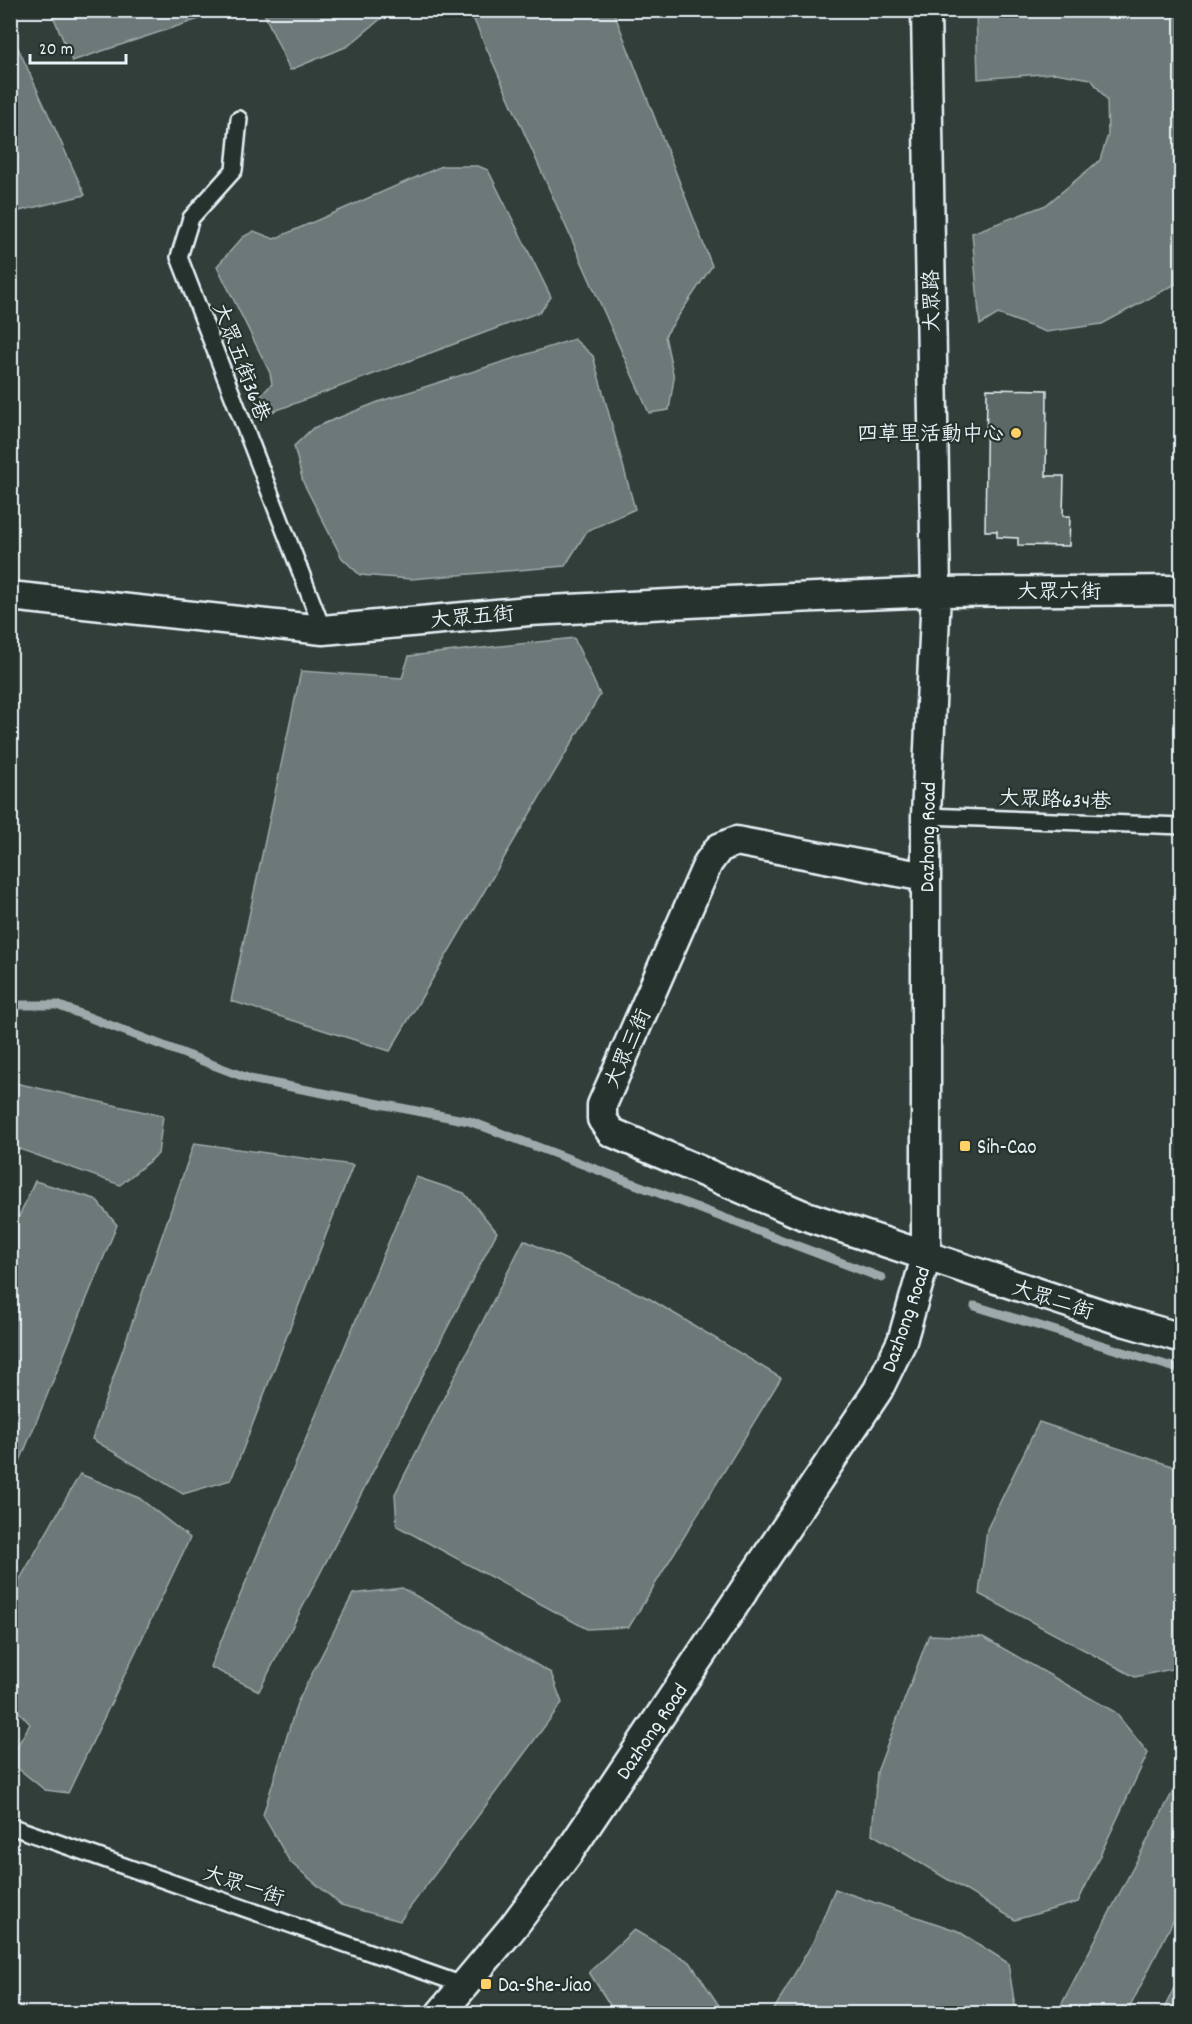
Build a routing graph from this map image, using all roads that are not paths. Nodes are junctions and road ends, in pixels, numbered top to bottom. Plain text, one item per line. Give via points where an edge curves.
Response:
1 (926, 10) edge
2 (239, 118) dead end
3 (1182, 590) edge
4 (936, 592) junction
5 (10, 596) edge
6 (323, 630) junction
7 (926, 816) junction
8 (1182, 826) edge
9 (926, 878) junction
10 (926, 1257) junction
11 (1182, 1338) edge
12 (10, 1826) edge
13 (463, 1985) junction
14 (440, 2013) edge

1 - 4 street, 大眾路
2 - 6 lane, 大眾五街36巷 via 234,170 191,218 178,256
3 - 4 street, 大眾六街
4 - 6 street, 大眾五街 via 529,611
4 - 7 street, Dazhong Road
5 - 6 street, 大眾五街
7 - 8 lane, 大眾路634巷
7 - 9 street, Dazhong Road
9 - 10 street, Dazhong Road
9 - 10 street, 大眾三街 via 736,841 719,848 708,863 602,1105 602,1119 611,1132 803,1215
10 - 11 street, 大眾二街
10 - 13 street, Dazhong Road via 902,1341 878,1390 569,1852
12 - 13 lane, 大眾一街
13 - 14 street, Dazhong Road

